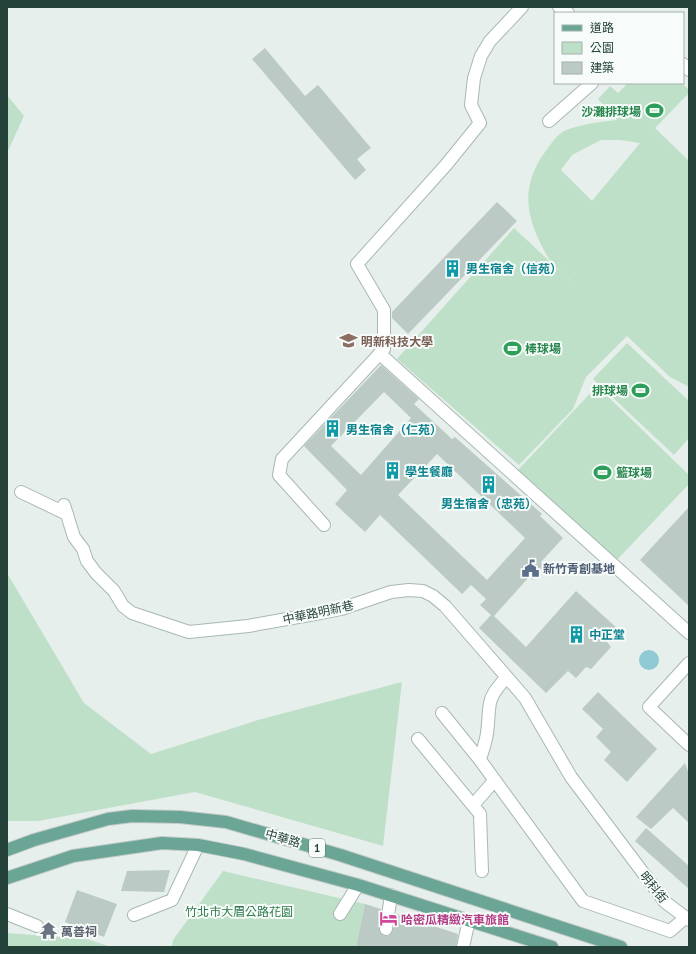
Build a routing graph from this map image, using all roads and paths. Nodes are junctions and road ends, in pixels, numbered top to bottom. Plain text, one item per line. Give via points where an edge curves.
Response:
1 (522, 7) edge
2 (591, 84) edge
3 (550, 121) dead end
4 (380, 354) junction
5 (21, 492) dead end
6 (324, 525) dead end
7 (689, 633) edge
8 (689, 663) edge
9 (507, 677) junction
10 (442, 713) dead end
11 (418, 739) dead end
12 (689, 744) edge
13 (480, 760) junction
14 (494, 781) junction
15 (474, 804) junction
16 (198, 845) junction
17 (7, 850) edge
18 (482, 871) dead end
19 (7, 878) edge
20 (358, 885) junction
21 (391, 895) junction
22 (7, 914) edge
23 (340, 914) dead end
24 (134, 915) dead end
25 (687, 919) edge
26 (469, 920) junction
27 (37, 926) dead end
28 (386, 929) dead end
29 (463, 947) edge
30 (552, 947) edge
31 (621, 947) edge

1 - 4 lane via 490,41 474,78 471,105 480,124 357,264 384,310 384,349
2 - 3 lane
4 - 6 lane via 282,459 279,475
4 - 7 lane
5 - 9 lane, 中華路明新巷 via 65,510 74,537 83,549 87,561 114,591 122,606 132,613 189,632 248,626 335,610 391,592 423,591 445,606
8 - 12 lane via 649,707
9 - 13 lane via 494,691 488,708 487,734
9 - 25 lane, 明科街 via 525,698 587,800 665,902
10 - 13 lane
11 - 15 lane
13 - 14 lane
14 - 15 lane
14 - 25 lane, 明科街 via 583,901 670,931
15 - 18 lane via 480,814
16 - 19 main road, 中華路 / 1 via 162,843 73,856
16 - 20 main road, 中華路 / 1 via 244,854
16 - 24 lane via 172,900
17 - 31 main road, 中華路 / 1 via 108,819 132,816 180,817 226,822 340,855
20 - 21 main road, 中華路 / 1
20 - 23 lane
21 - 26 main road, 中華路 / 1
21 - 28 lane
22 - 27 lane
26 - 29 lane
26 - 30 main road, 中華路 / 1

